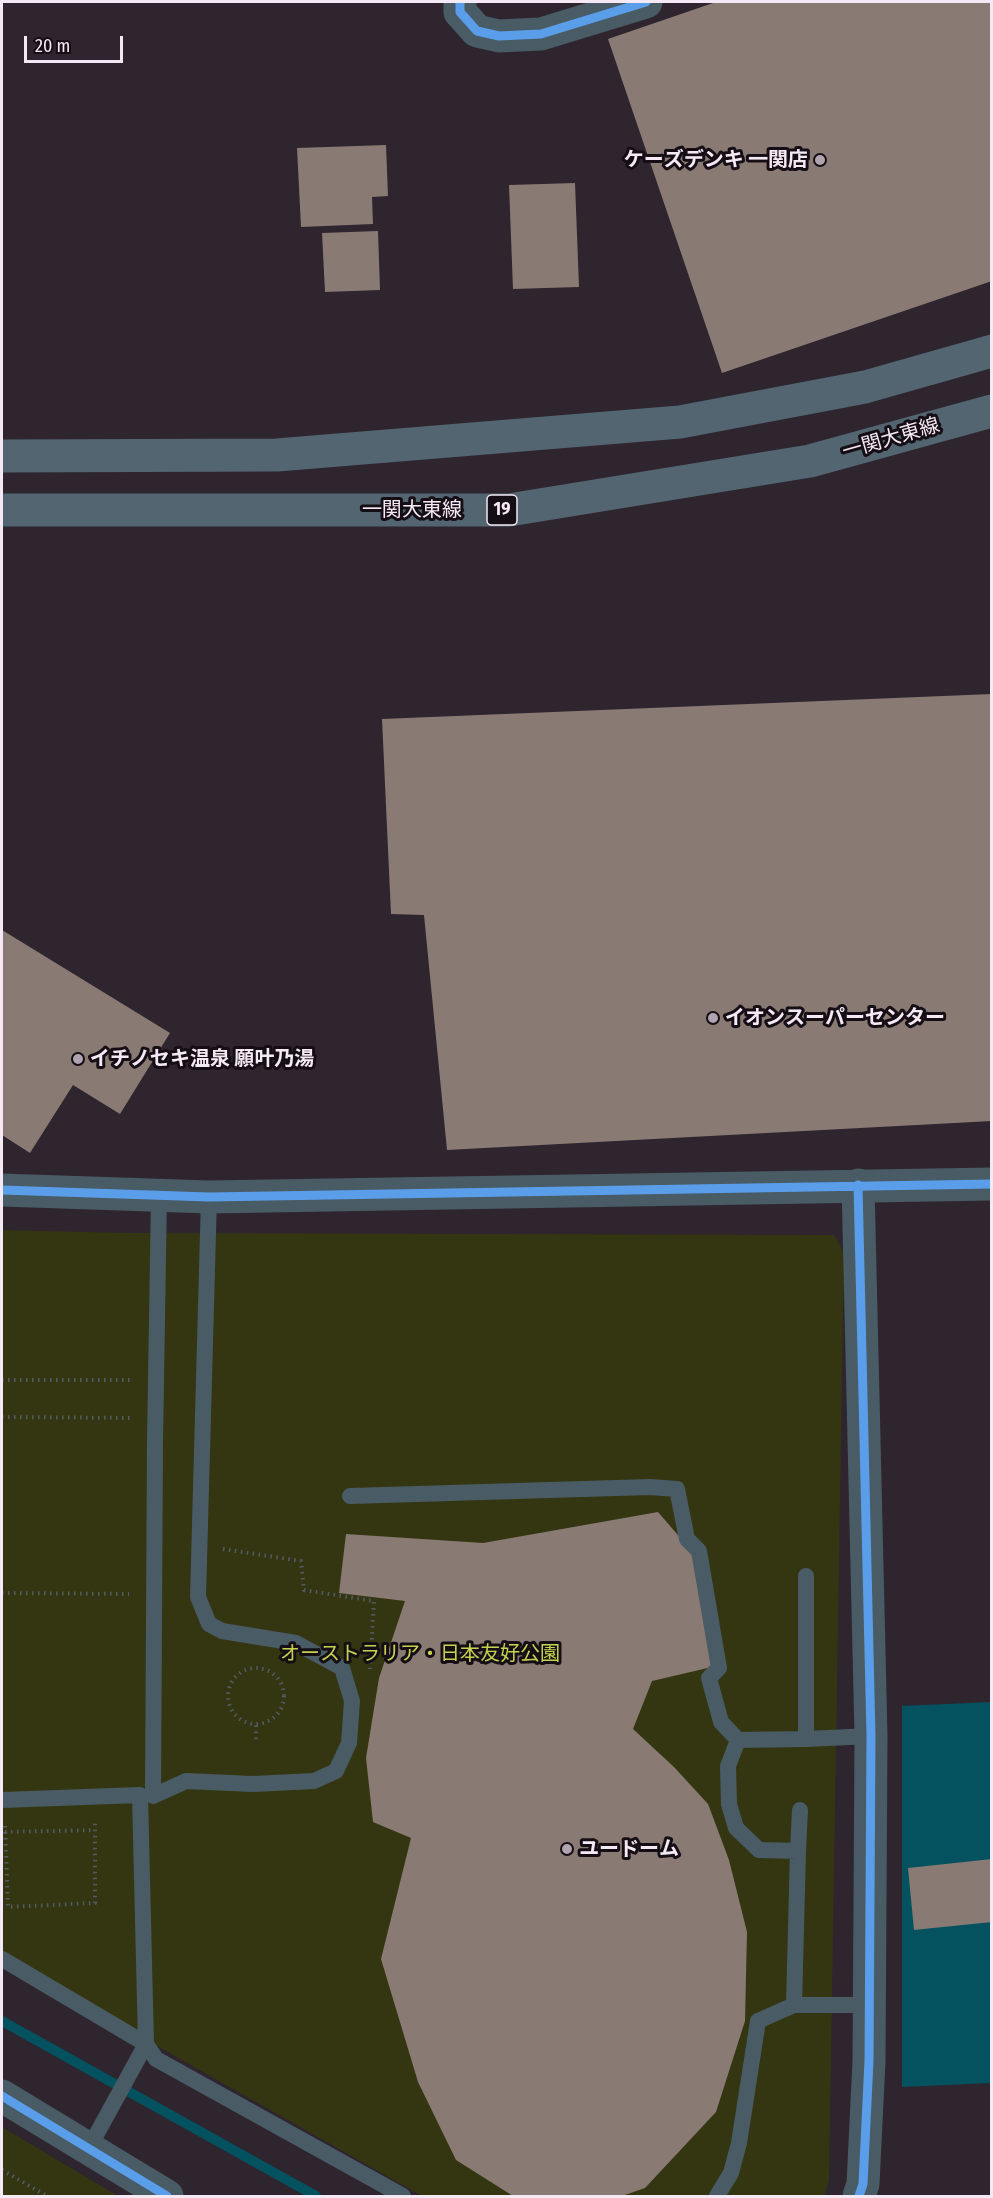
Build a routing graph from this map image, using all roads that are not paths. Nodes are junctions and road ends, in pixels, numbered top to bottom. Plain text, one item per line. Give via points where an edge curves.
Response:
1 (460, 2) edge
2 (646, 2) edge
3 (992, 351) edge
4 (992, 411) edge
5 (2, 456) edge
6 (2, 510) edge
7 (992, 1184) edge
8 (858, 1185) junction
9 (2, 1190) edge
10 (159, 1195) junction
11 (209, 1197) junction
12 (350, 1496) dead end
13 (806, 1576) dead end
14 (871, 1736) junction
15 (806, 1739) junction
16 (738, 1740) junction
17 (3, 1800) edge
18 (800, 1810) dead end
19 (798, 1851) junction
20 (2, 1959) edge
21 (794, 2005) junction
22 (869, 2006) junction
23 (146, 2043) junction
24 (2, 2096) edge
25 (96, 2134) junction
26 (167, 2196) edge
27 (403, 2196) edge
28 (717, 2196) edge
29 (859, 2196) edge

1 - 2 street via 460,12 477,32 499,36 541,34
3 - 5 main road via 865,387 680,422 277,455
4 - 6 main road, 一関大東線 / 19 via 810,461 509,510
7 - 8 street
8 - 11 street
8 - 14 street
9 - 10 street
10 - 11 street
10 - 11 lane via 153,1796 186,1781 314,1781 336,1771 349,1743 352,1701 342,1668 296,1643 222,1631 209,1624 198,1597
12 - 16 lane via 677,1489 687,1539 699,1551 719,1668 709,1678 721,1722
13 - 15 lane
14 - 15 lane
14 - 22 street
15 - 16 lane
16 - 19 lane via 728,1766 729,1804 736,1828 759,1850
17 - 23 lane via 140,1795
18 - 19 lane
19 - 21 lane
20 - 23 lane
21 - 22 lane
21 - 28 lane via 758,2021 739,2143 730,2173
22 - 29 street via 870,2061 863,2184
23 - 25 lane
23 - 27 lane via 156,2059
24 - 25 street
25 - 26 street

